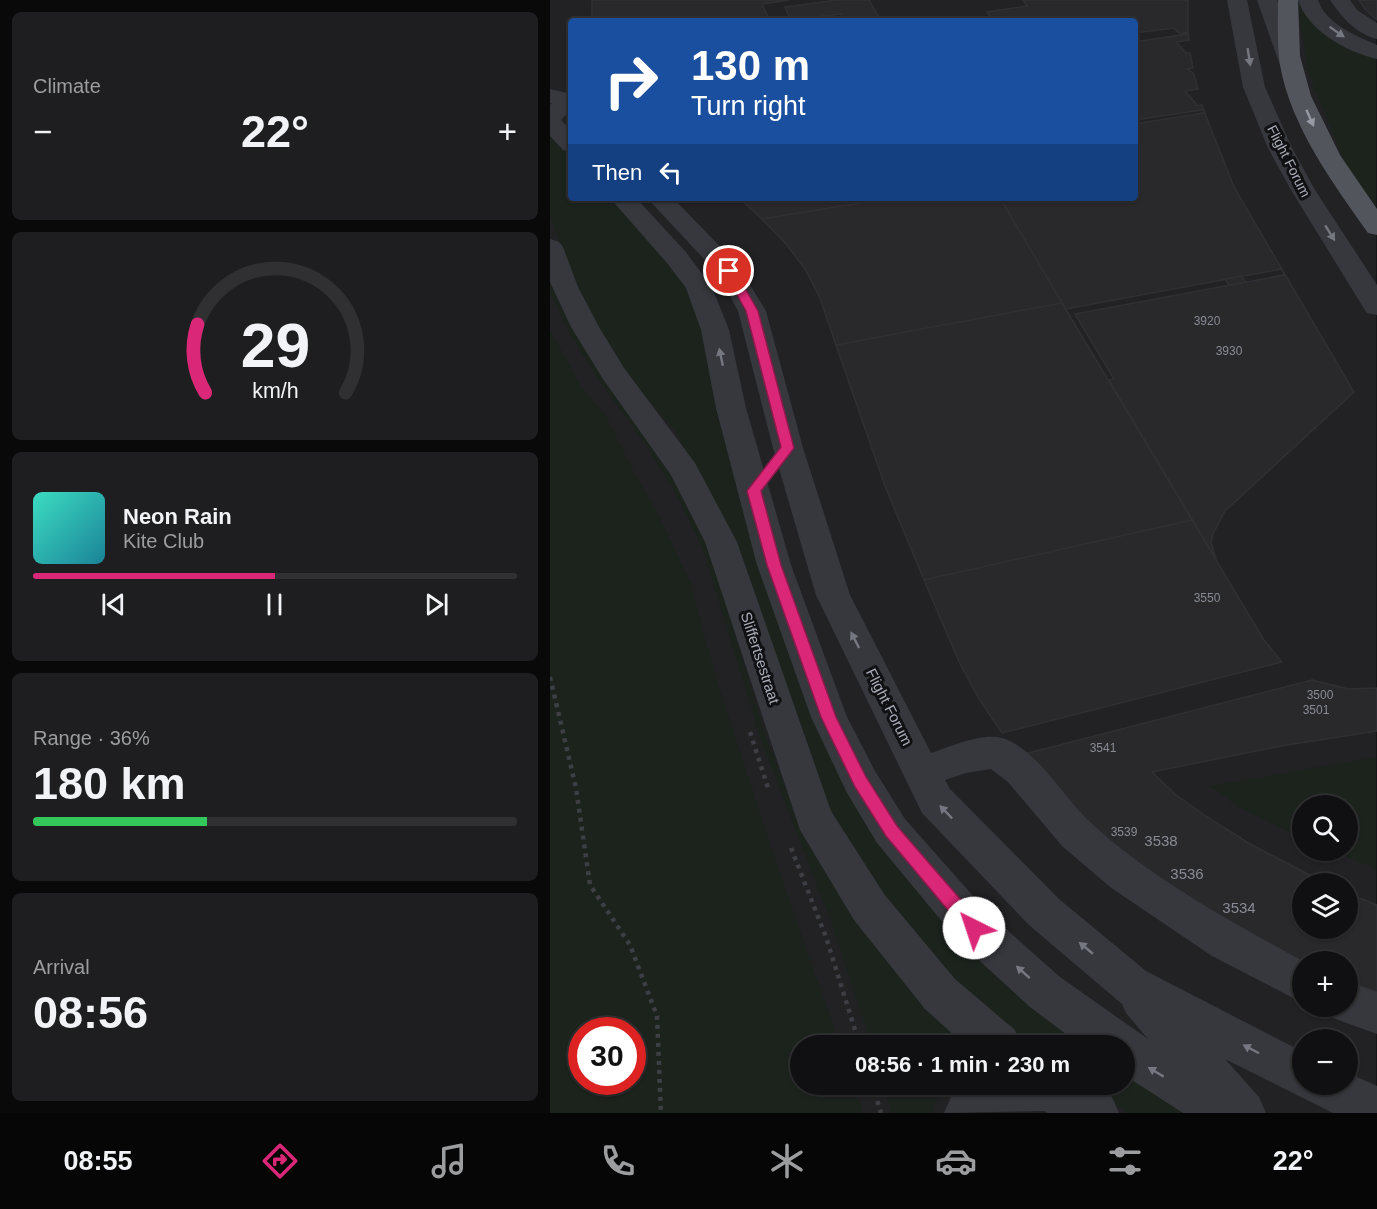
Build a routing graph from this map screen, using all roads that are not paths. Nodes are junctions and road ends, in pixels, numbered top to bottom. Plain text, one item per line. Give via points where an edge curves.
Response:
1 (1237, 0) edge
2 (1267, 0) edge
3 (1288, 0) edge
4 (1308, 0) edge
5 (1321, 0) edge
6 (1340, 0) edge
7 (1376, 35) edge
8 (1376, 53) edge
9 (1292, 68) junction
10 (550, 75) edge
11 (563, 100) edge
12 (550, 120) edge
13 (568, 141) edge
14 (625, 201) edge
15 (662, 201) edge
16 (1376, 228) edge
17 (550, 247) edge
18 (1376, 308) edge
19 (731, 408) junction
20 (788, 448) junction
21 (754, 491) junction
22 (922, 772) junction
23 (1292, 977) edge
24 (1131, 986) junction
25 (1358, 1006) edge
26 (1376, 1013) edge
27 (987, 1035) edge
28 (1104, 1035) edge
29 (1135, 1056) edge
30 (1292, 1070) edge
31 (996, 1095) edge
32 (1054, 1095) edge
33 (1344, 1095) edge
34 (1376, 1109) edge
35 (967, 1113) edge
36 (1096, 1113) edge
37 (1224, 1113) edge
38 (1243, 1113) edge

1 -> 18 street, Flight Forum via 1254,87 1280,148
2 - 9 street
3 - 9 main road
4 -> 8 street via 1309,7 1324,23
5 - 7 street via 1344,19
6 - 7 street
9 -> 16 main road via 1324,151
10 - 11 street
11 - 12 street
12 - 13 street
19 -> 14 street via 715,330 699,287
15 - 20 street, Flight Forum via 729,271 752,311
17 - 27 street, Sliffertsestraat via 585,327 684,471 721,542 814,818 869,906 940,994
19 - 20 street
19 - 21 street
20 - 21 street
22 -> 20 street, Flight Forum via 833,595
28 -> 21 street via 1045,992 974,928 891,831 860,782 829,717 774,565
22 - 23 street via 966,757 997,752 1021,771 1076,834 1124,874 1227,942
24 -> 22 street, Flight Forum via 1044,912 936,801
30 -> 24 street, Flight Forum
24 - 38 street
25 - 26 street
37 -> 29 street
31 - 35 street
32 - 36 street
33 - 34 street

